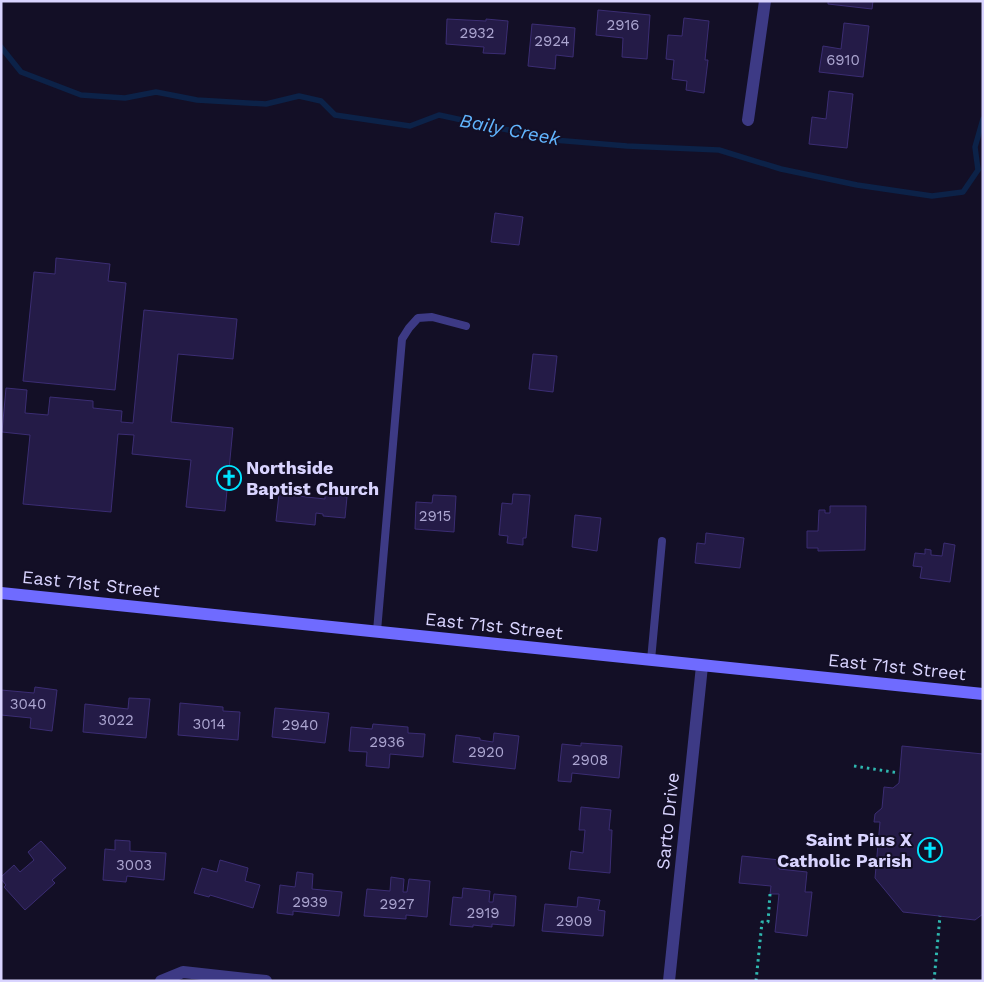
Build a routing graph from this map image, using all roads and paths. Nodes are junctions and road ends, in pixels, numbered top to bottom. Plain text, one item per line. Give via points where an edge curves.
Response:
1 (765, 1) edge
2 (748, 120) dead end
3 (466, 326) dead end
4 (662, 541) dead end
5 (1, 593) edge
6 (377, 631) junction
7 (651, 660) junction
8 (702, 666) junction
9 (983, 694) edge
10 (854, 766) dead end
11 (899, 773) dead end
12 (770, 894) dead end
13 (940, 916) dead end
14 (161, 981) edge
15 (266, 981) edge
16 (669, 981) edge
17 (756, 981) edge
18 (934, 981) edge

1 - 2 street
3 - 6 lane via 432,317 418,318 402,339
4 - 7 lane
5 - 6 main road, East 71st Street
6 - 7 main road, East 71st Street
7 - 8 main road, East 71st Street
8 - 9 main road, East 71st Street
8 - 16 street, Sarto Drive
10 - 11 path
12 - 17 path via 768,922 762,922
13 - 18 path
14 - 15 street via 183,972

